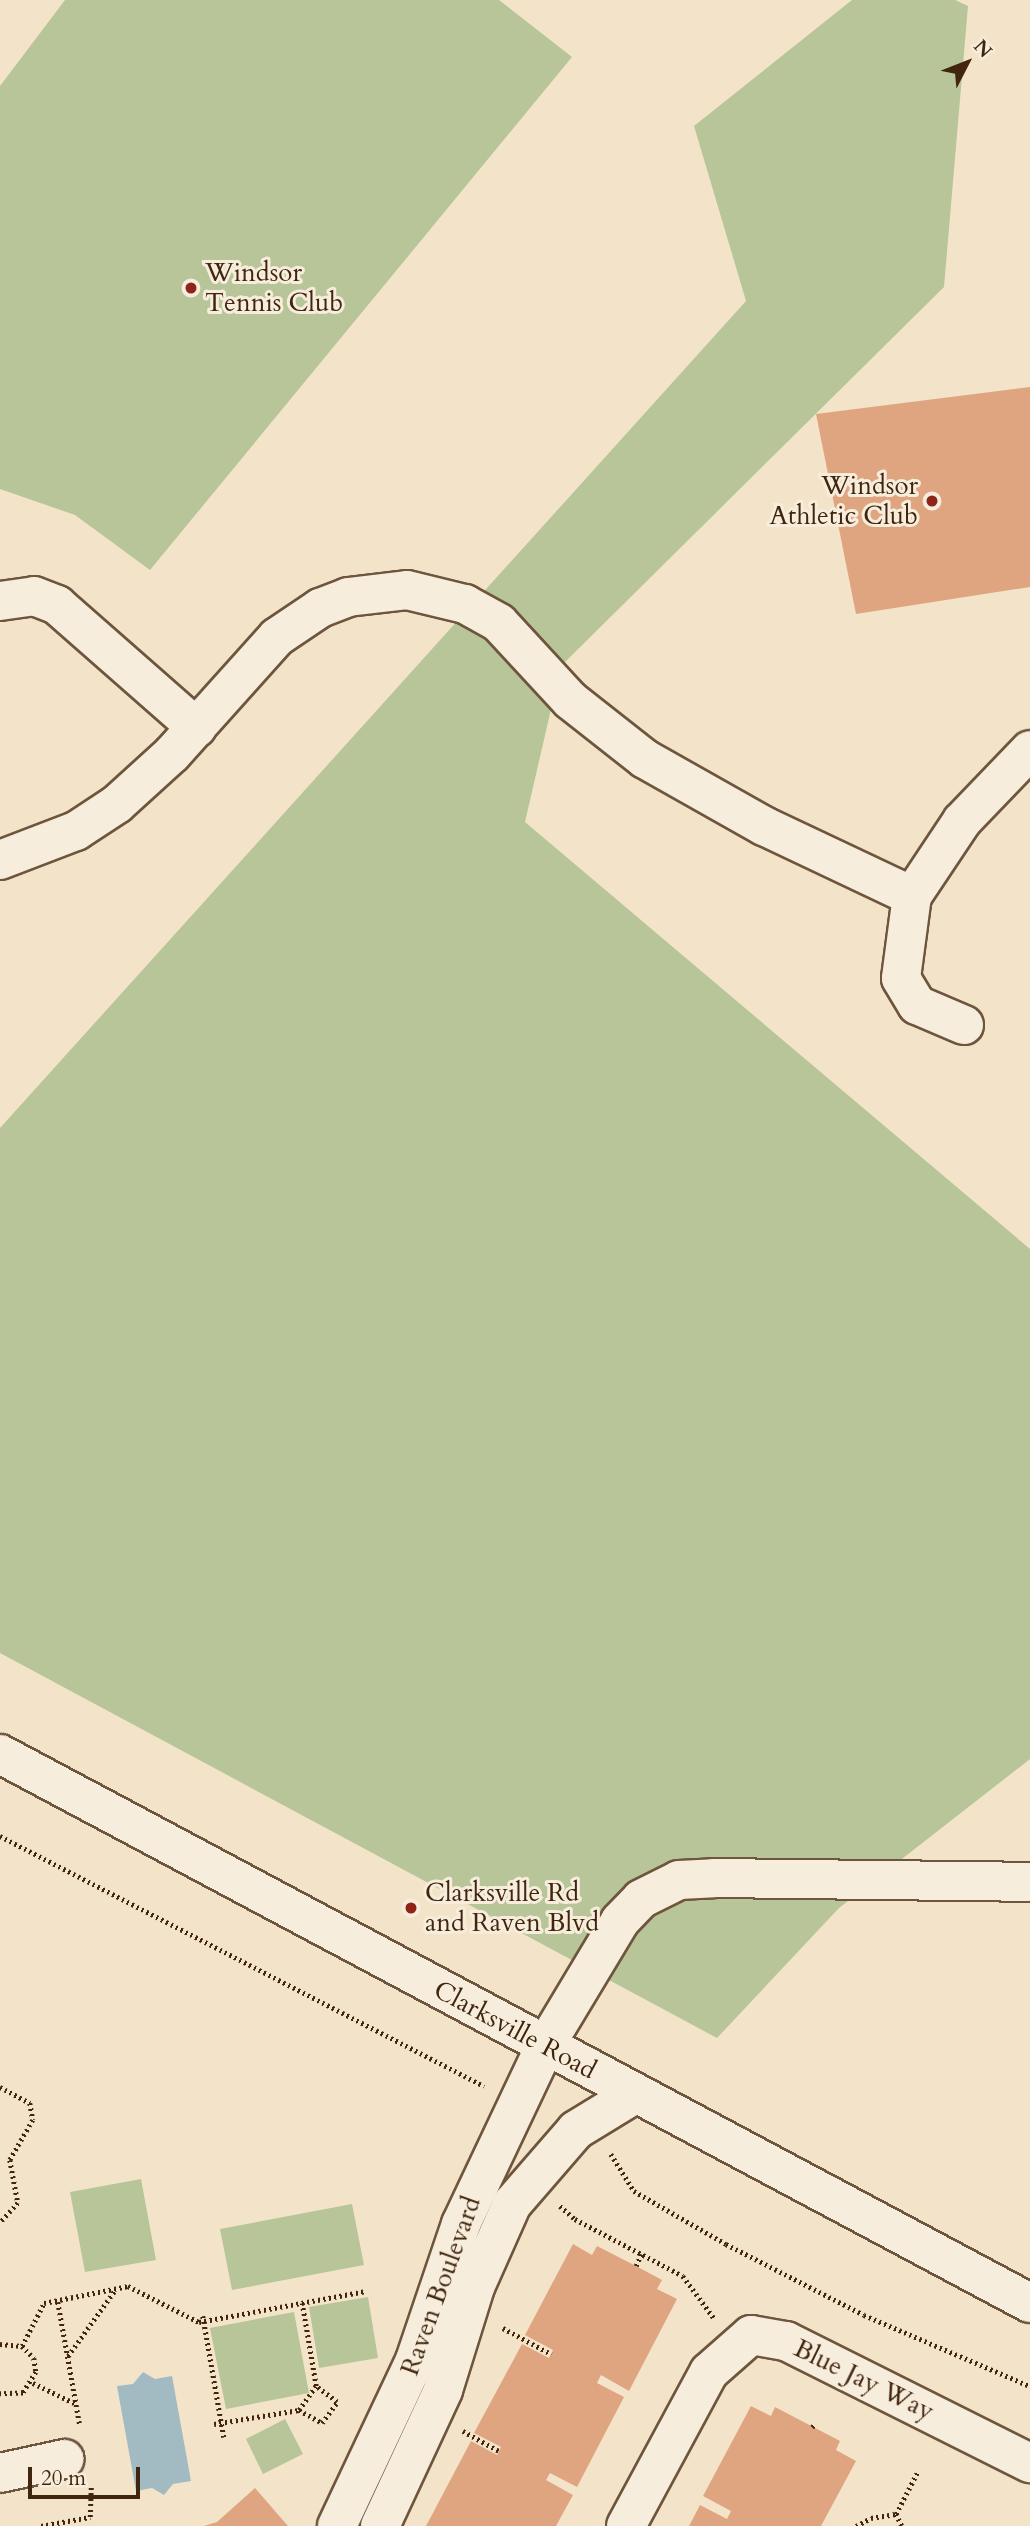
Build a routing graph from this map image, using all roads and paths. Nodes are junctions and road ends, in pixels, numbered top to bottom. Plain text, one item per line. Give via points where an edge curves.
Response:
1 (0, 601) edge
2 (197, 728) junction
3 (1030, 750) edge
4 (0, 859) edge
5 (912, 896) junction
6 (964, 1025) dead end
7 (0, 1754) edge
8 (0, 1836) edge
9 (1030, 1882) edge
10 (545, 2046) junction
11 (468, 2079) dead end
12 (0, 2087) edge
13 (635, 2094) junction
14 (608, 2148) dead end
15 (560, 2206) dead end
16 (469, 2207) junction
17 (0, 2223) edge
18 (502, 2225) junction
19 (641, 2254) junction
20 (636, 2266) dead end
21 (115, 2289) junction
22 (366, 2291) dead end
23 (302, 2303) junction
24 (1030, 2303) edge
25 (203, 2319) junction
26 (717, 2322) dead end
27 (498, 2325) dead end
28 (0, 2344) edge
29 (22, 2346) junction
30 (551, 2354) dead end
31 (68, 2356) dead end
32 (435, 2358) junction
33 (33, 2383) junction
34 (316, 2386) junction
35 (1030, 2386) edge
36 (0, 2394) edge
37 (77, 2405) dead end
38 (299, 2410) junction
39 (222, 2423) junction
40 (214, 2424) dead end
41 (455, 2427) dead end
42 (224, 2437) dead end
43 (499, 2451) dead end
44 (64, 2459) dead end
45 (1030, 2463) edge
46 (918, 2471) dead end
47 (0, 2473) edge
48 (376, 2507) edge
49 (896, 2514) junction
50 (337, 2526) edge
51 (626, 2526) edge
52 (856, 2526) edge
53 (902, 2526) edge

1 - 2 street via 34,596 57,605
2 - 4 street via 107,811 76,831
2 - 5 street via 277,637 320,608 377,592 432,593 499,624 570,700 645,759 764,826
3 - 5 street via 962,821
5 - 6 street via 901,978 917,1004
7 - 10 street, Clarksville Road
8 - 11 path
9 - 10 street, Raven Boulevard via 679,1881 640,1899 620,1921
10 - 13 street, Clarksville Road
10 - 16 street, Raven Boulevard
12 - 17 path via 30,2103 33,2120 10,2160 18,2203
13 - 18 street, Raven Boulevard via 576,2130 512,2204
13 - 24 street, Clarksville Road
14 - 35 path via 616,2168 634,2191 726,2244 864,2315
15 - 19 path via 575,2219
16 - 18 street
16 - 32 street, Raven Boulevard
18 - 32 street, Raven Boulevard via 475,2287
19 - 20 path
19 - 26 path via 684,2276
21 - 25 path via 128,2284
21 - 29 path via 44,2303
21 - 31 path
22 - 23 path
23 - 25 path
23 - 34 path
25 - 39 path
27 - 30 path
28 - 29 path
29 - 33 path via 34,2358
32 - 48 street, Raven Boulevard
33 - 36 path via 23,2393
33 - 37 path
34 - 38 path
34 - 38 path via 337,2402 322,2423
38 - 39 path
39 - 40 path
39 - 42 path
41 - 43 path
44 - 47 street
45 - 51 street, Blue Jay Way via 786,2341 751,2335 709,2372
46 - 49 path
48 - 50 street, Raven Boulevard
49 - 52 path
49 - 53 path

